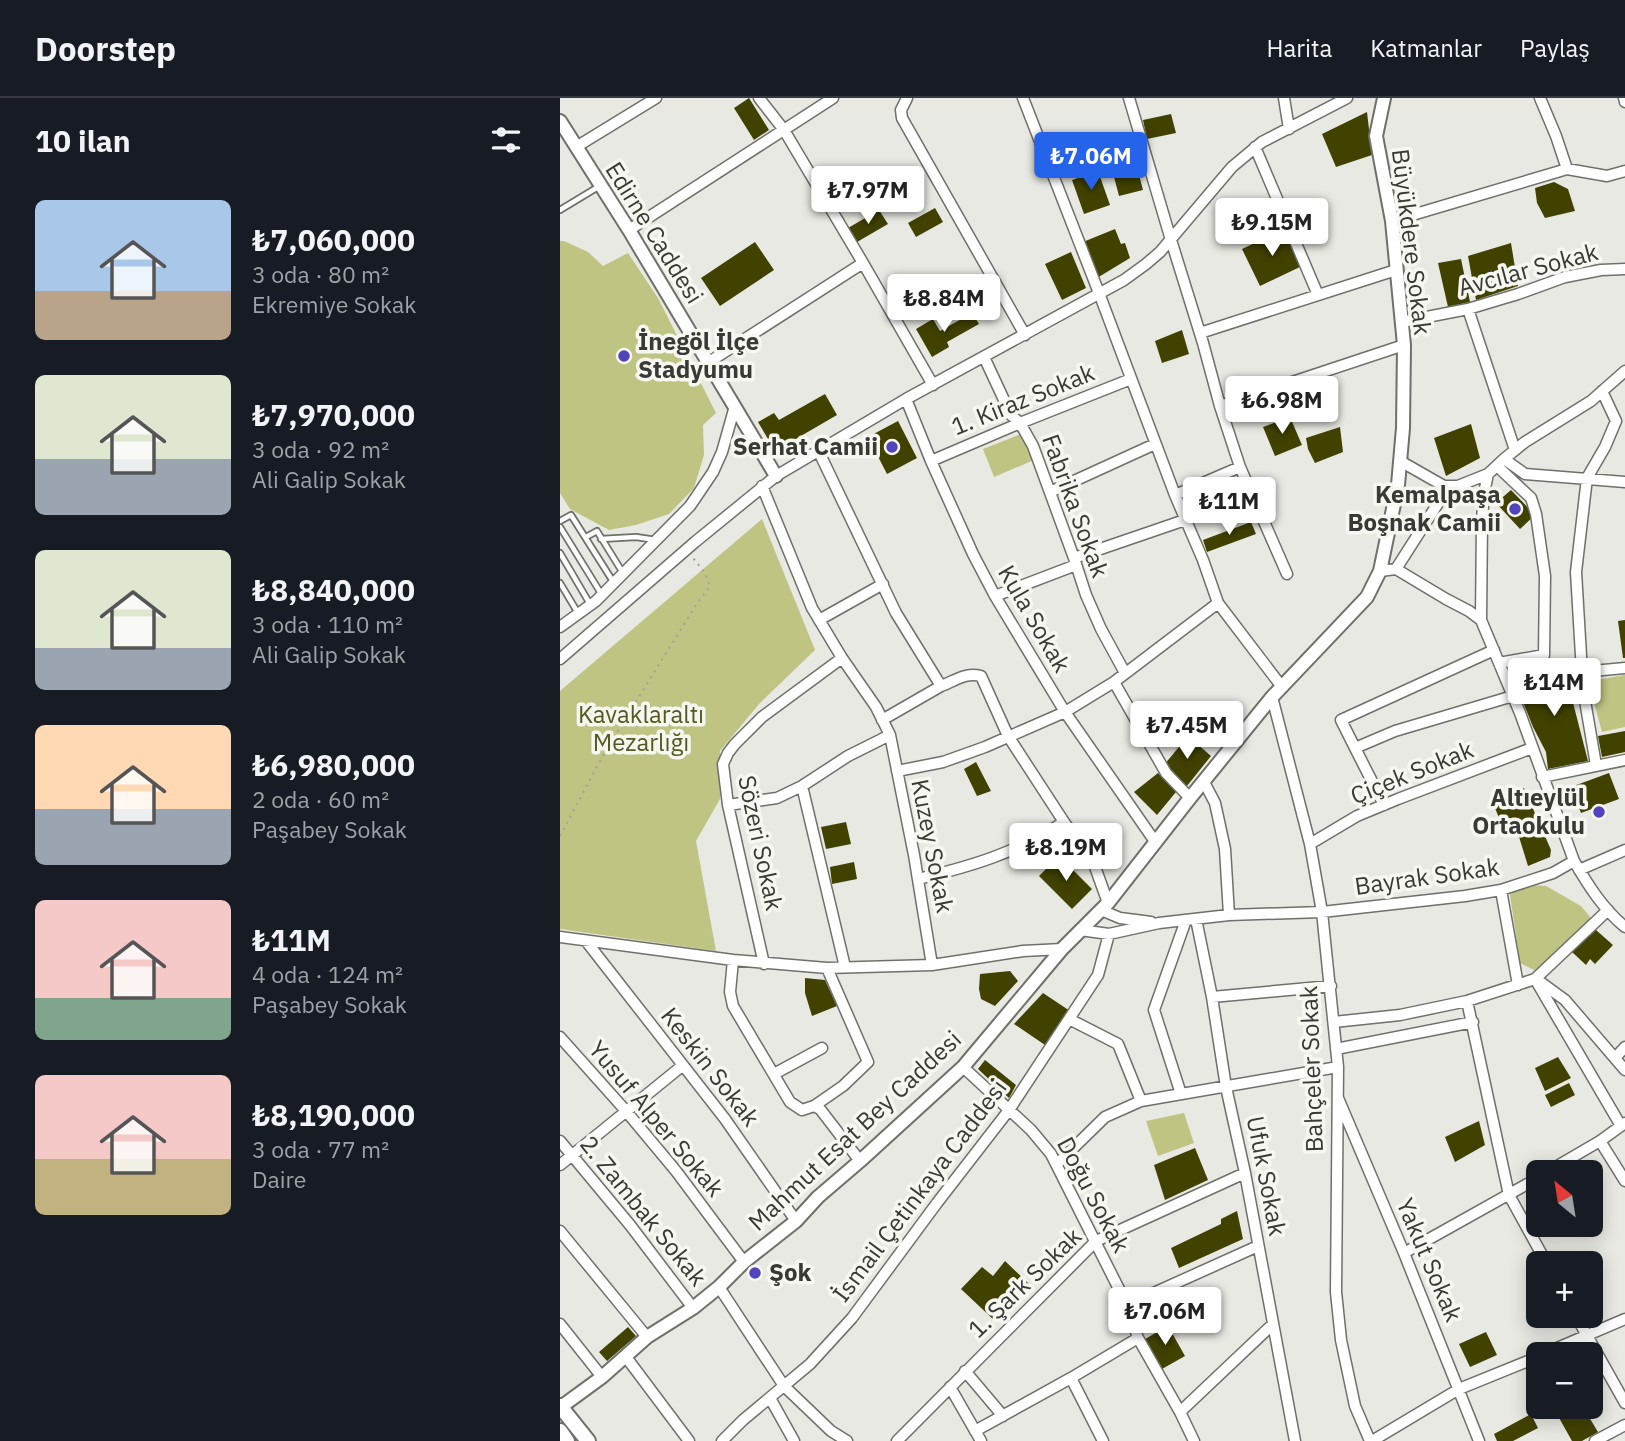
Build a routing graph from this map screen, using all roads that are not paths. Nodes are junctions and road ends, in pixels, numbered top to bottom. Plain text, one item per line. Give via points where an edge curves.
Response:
1 (656, 98) edge
2 (759, 98) edge
3 (833, 98) edge
4 (907, 98) edge
5 (1023, 98) edge
6 (1129, 98) edge
7 (1284, 98) edge
8 (1346, 98) edge
9 (1384, 98) edge
10 (1540, 98) edge
11 (560, 121) edge
12 (1289, 129) junction
13 (784, 130) junction
14 (576, 147) junction
15 (1255, 147) junction
16 (1567, 169) junction
17 (1625, 171) edge
18 (600, 185) junction
19 (560, 210) edge
20 (1392, 221) junction
21 (629, 230) junction
22 (1171, 240) junction
23 (863, 263) junction
24 (1625, 269) edge
25 (1396, 270) junction
26 (1099, 293) junction
27 (1318, 295) junction
28 (1468, 309) junction
29 (1401, 322) junction
30 (1200, 333) junction
31 (1025, 335) junction
32 (1404, 345) junction
33 (984, 357) junction
34 (709, 362) junction
35 (1625, 371) edge
36 (1131, 379) junction
37 (933, 385) junction
38 (1602, 391) junction
39 (906, 399) junction
40 (735, 406) junction
41 (1220, 406) junction
42 (1020, 423) junction
43 (1155, 444) junction
44 (818, 450) junction
45 (1515, 450) junction
46 (931, 461) junction
47 (1400, 461) junction
48 (1500, 462) junction
49 (1240, 467) junction
50 (1488, 474) junction
51 (776, 476) junction
52 (1587, 478) junction
53 (1625, 482) edge
54 (762, 486) junction
55 (1449, 486) junction
56 (1049, 492) junction
57 (1175, 495) junction
58 (1185, 520) junction
59 (560, 521) edge
60 (560, 527) edge
61 (586, 537) junction
62 (601, 539) junction
63 (656, 540) junction
64 (560, 553) edge
65 (1075, 562) junction
66 (1382, 565) junction
67 (1396, 569) junction
68 (623, 574) junction
69 (1287, 574) dead end
70 (560, 583) edge
71 (614, 583) junction
72 (883, 584) junction
73 (602, 595) junction
74 (995, 596) junction
75 (1218, 603) junction
76 (590, 605) junction
77 (578, 614) junction
78 (819, 620) junction
79 (1481, 620) junction
80 (561, 624) edge
81 (1494, 650) junction
82 (842, 657) junction
83 (560, 659) edge
84 (1499, 663) junction
85 (1625, 668) edge
86 (1582, 672) junction
87 (1125, 673) junction
88 (1114, 682) junction
89 (940, 687) junction
90 (1282, 687) junction
91 (1513, 696) junction
92 (1272, 697) junction
93 (1065, 712) junction
94 (882, 720) junction
95 (890, 735) junction
96 (1008, 736) junction
97 (1355, 748) junction
98 (1532, 748) junction
99 (1625, 760) edge
100 (1596, 765) junction
101 (897, 771) junction
102 (1542, 777) junction
103 (1205, 782) junction
104 (802, 786) junction
105 (1190, 798) junction
106 (728, 805) junction
107 (1384, 805) junction
108 (1064, 822) junction
109 (1156, 843) junction
110 (1310, 844) junction
111 (1625, 850) edge
112 (1577, 865) junction
113 (918, 879) junction
114 (1502, 890) junction
115 (1105, 906) junction
116 (1608, 910) junction
117 (1322, 912) junction
118 (1229, 915) junction
119 (1191, 919) junction
120 (1160, 923) junction
121 (1625, 927) edge
122 (1080, 930) junction
123 (1110, 934) junction
124 (560, 937) edge
125 (586, 942) junction
126 (1062, 949) junction
127 (733, 960) junction
128 (764, 964) junction
129 (932, 965) junction
130 (845, 967) junction
131 (827, 968) junction
132 (1535, 979) junction
133 (1518, 985) junction
134 (1331, 986) junction
135 (1212, 997) junction
136 (1467, 1001) junction
137 (1069, 1019) junction
138 (1334, 1021) junction
139 (1472, 1022) junction
140 (560, 1037) edge
141 (1625, 1047) edge
142 (822, 1048) dead end
143 (1336, 1049) junction
144 (1615, 1058) junction
145 (682, 1066) junction
146 (963, 1067) junction
147 (1338, 1067) junction
148 (1625, 1070) edge
149 (774, 1074) junction
150 (1226, 1087) junction
151 (1181, 1094) junction
152 (1337, 1096) junction
153 (1141, 1101) junction
154 (814, 1106) junction
155 (1009, 1110) junction
156 (626, 1111) junction
157 (1623, 1125) edge
158 (560, 1141) edge
159 (1601, 1141) junction
160 (572, 1156) junction
161 (1568, 1160) edge
162 (860, 1161) junction
163 (1057, 1164) junction
164 (560, 1165) edge
165 (1245, 1173) junction
166 (1625, 1181) edge
167 (1526, 1185) edge
168 (1509, 1195) junction
169 (796, 1222) junction
170 (560, 1231) edge
171 (1096, 1241) junction
172 (1258, 1246) junction
173 (1540, 1251) edge
174 (1404, 1253) junction
175 (744, 1262) junction
176 (719, 1287) junction
177 (1127, 1305) junction
178 (693, 1308) junction
179 (1625, 1319) edge
180 (560, 1324) edge
181 (1273, 1324) junction
182 (1583, 1328) edge
183 (1587, 1336) junction
184 (647, 1337) junction
185 (1138, 1338) junction
186 (1572, 1342) edge
187 (626, 1357) junction
188 (1526, 1362) edge
189 (965, 1371) junction
190 (602, 1377) junction
191 (1071, 1378) junction
192 (784, 1386) junction
193 (950, 1387) junction
194 (1459, 1389) junction
195 (770, 1398) junction
196 (1625, 1403) edge
197 (560, 1407) edge
198 (1180, 1412) junction
199 (1003, 1416) junction
200 (1625, 1425) edge
201 (560, 1431) edge
202 (975, 1431) junction
203 (567, 1441) edge
204 (588, 1441) edge
205 (689, 1441) edge
206 (722, 1441) edge
207 (794, 1441) edge
208 (846, 1441) edge
209 (897, 1441) edge
210 (981, 1441) edge
211 (1103, 1441) edge
212 (1194, 1441) edge
213 (1295, 1441) edge
214 (1371, 1441) edge
215 (1479, 1441) edge
216 (1595, 1441) edge

1 - 14 street
2 - 13 street
3 - 13 street
4 - 31 street via 902,118
5 - 26 street
6 - 22 street
7 - 12 street
8 - 12 street
9 - 20 street, Büyükdere Sokak via 1376,136
10 - 16 street
11 - 14 street, Edirne Caddesi
12 - 15 street
13 - 21 street
13 - 23 street
14 - 18 street, Edirne Caddesi
15 - 22 street via 1232,167
15 - 27 street
16 - 17 street via 1607,176
16 - 20 street
18 - 19 lane
18 - 21 street, Edirne Caddesi
20 - 25 street, Büyükdere Sokak
21 - 34 street, Edirne Caddesi
22 - 26 street via 1146,264
22 - 30 street
23 - 34 street
23 - 37 street
24 - 28 street, Avcılar Sokak via 1565,277
25 - 27 street
25 - 29 street, Büyükdere Sokak
26 - 31 street
26 - 36 street
27 - 30 street
28 - 29 street, Avcılar Sokak
28 - 45 street
29 - 32 street, Büyükdere Sokak
30 - 41 street
31 - 33 street
32 - 41 street
32 - 47 street, Büyükdere Sokak
33 - 37 street
33 - 42 street, Fabrika Sokak via 1011,415
34 - 40 street, Edirne Caddesi
35 - 38 street
36 - 42 street, 1. Kiraz Sokak
36 - 43 street
37 - 39 street
38 - 45 street
38 - 52 street via 1615,421
39 - 44 street
39 - 46 street, Kula Sokak
40 - 51 street, Edirne Caddesi
40 - 63 street via 713,472 690,506
41 - 49 street
42 - 46 street, 1. Kiraz Sokak
42 - 56 street, Fabrika Sokak
43 - 56 street
43 - 57 street
44 - 51 street
44 - 72 street
45 - 48 street
46 - 74 street, Kula Sokak
47 - 55 street
47 - 66 street, Büyükdere Sokak
48 - 50 street
48 - 52 street via 1525,474
48 - 84 street via 1531,498 1545,576 1544,655
49 - 57 street
49 - 69 street
50 - 55 street
50 - 79 street via 1482,520
51 - 54 street
52 - 53 street
52 - 86 street via 1576,572
54 - 78 street, Kuzey Sokak
54 - 83 street
55 - 67 street
56 - 65 street, Fabrika Sokak
57 - 58 street
58 - 65 street
58 - 75 street
59 - 61 lane via 571,515
60 - 73 lane
61 - 62 lane via 597,531
61 - 71 lane
62 - 63 lane
62 - 68 lane
63 - 68 street
64 - 76 lane
65 - 74 street
65 - 87 street, Fabrika Sokak via 1101,629
66 - 67 street
66 - 90 street, Mahmut Esat Bey Caddesi via 1367,597
67 - 79 street
68 - 71 street
70 - 77 lane
71 - 73 street
72 - 78 street
72 - 89 street
73 - 76 street
74 - 93 street, Kula Sokak
75 - 87 street
75 - 90 street
76 - 77 street
77 - 80 street
78 - 82 street, Kuzey Sokak
79 - 81 street
81 - 84 street
81 - 97 street via 1341,720
82 - 94 street, Kuzey Sokak
82 - 106 street, Sözeri Sokak via 762,717 728,752 723,764
84 - 91 street
85 - 86 street
86 - 100 street
87 - 88 street
88 - 93 street
88 - 105 street via 1166,773
89 - 94 street
89 - 96 street via 965,675 981,676
90 - 92 street, Mahmut Esat Bey Caddesi
91 - 97 street via 1395,731
91 - 98 street
92 - 103 street, Mahmut Esat Bey Caddesi
92 - 110 street, Bahçeler Sokak
93 - 96 street
93 - 109 street, Kula Sokak
94 - 95 street, Kuzey Sokak
95 - 101 street, Kuzey Sokak
95 - 104 street
96 - 101 street via 943,762
96 - 108 street
97 - 107 street
98 - 102 street
98 - 107 street, Çiçek Sokak
99 - 100 street
100 - 102 street
101 - 113 street, Kuzey Sokak
102 - 112 street
103 - 105 street, Mahmut Esat Bey Caddesi
103 - 118 street via 1215,803 1225,849
104 - 106 street via 777,798
104 - 130 street
105 - 109 street, Mahmut Esat Bey Caddesi
106 - 128 street, Sözeri Sokak
107 - 110 street, Çiçek Sokak
108 - 113 street via 1009,852
108 - 115 street via 1094,864
109 - 115 street, Mahmut Esat Bey Caddesi
110 - 117 street, Bahçeler Sokak
111 - 112 street, Bayrak Sokak
112 - 114 street, Bayrak Sokak
112 - 116 street
113 - 129 street, Kuzey Sokak
114 - 117 street, Bayrak Sokak
114 - 133 street
115 - 120 street via 1120,918
115 - 122 street, Mahmut Esat Bey Caddesi
116 - 121 street
116 - 132 street
117 - 118 street, Bayrak Sokak
117 - 134 street, Bahçeler Sokak
118 - 119 street, Bayrak Sokak
119 - 120 street, Bayrak Sokak
119 - 135 street, Ufuk Sokak
119 - 151 street via 1154,1010
120 - 123 street
122 - 123 street
122 - 126 street, Mahmut Esat Bey Caddesi
123 - 137 street, İsmail Çetinkaya Caddesi via 1098,975
124 - 125 street
125 - 127 street
125 - 145 street, Keskin Sokak
126 - 129 street
126 - 146 street, Mahmut Esat Bey Caddesi
127 - 128 street
127 - 149 street via 733,1006
128 - 131 street
129 - 130 street
130 - 131 street
131 - 154 street via 868,1062
132 - 133 street
132 - 144 street via 1565,1000
132 - 157 street
133 - 136 street
134 - 135 street
134 - 138 street, Bahçeler Sokak
135 - 150 street, Ufuk Sokak
136 - 138 street via 1400,1015
136 - 139 street
137 - 153 street via 1118,1044
137 - 155 street, İsmail Çetinkaya Caddesi
138 - 143 street, Bahçeler Sokak
139 - 143 street
139 - 168 street
140 - 156 street, Yusuf Alper Sokak
141 - 144 street
142 - 149 street
143 - 147 street, Bahçeler Sokak
144 - 148 street
145 - 156 street
145 - 169 street, Keskin Sokak
146 - 155 street, Doğu Sokak
146 - 162 street, Mahmut Esat Bey Caddesi
147 - 150 street
147 - 152 street, Bahçeler Sokak
149 - 154 street via 790,1102 802,1110
150 - 151 street
150 - 165 street, Ufuk Sokak
151 - 153 street
152 - 174 street, Yakut Sokak
152 - 214 street, Bahçeler Sokak via 1336,1292 1355,1406
153 - 163 street via 1105,1117
154 - 162 street
155 - 163 street, Doğu Sokak
155 - 192 street, İsmail Çetinkaya Caddesi via 852,1318
156 - 160 street
156 - 175 street, Yusuf Alper Sokak
157 - 159 street
158 - 160 street, 2. Zambak Sokak
159 - 161 street
159 - 166 street
160 - 164 street
160 - 178 street, 2. Zambak Sokak
162 - 169 street, Mahmut Esat Bey Caddesi via 818,1196
163 - 171 street, Doğu Sokak
165 - 171 street, 1. Şark Sokak
165 - 172 street, Ufuk Sokak
167 - 168 street
168 - 173 street
168 - 174 street
169 - 175 street, Mahmut Esat Bey Caddesi
170 - 184 street
171 - 177 street, Doğu Sokak
171 - 189 street, 1. Şark Sokak
172 - 177 street
172 - 181 street, Ufuk Sokak
174 - 194 street, Yakut Sokak
175 - 176 street, Mahmut Esat Bey Caddesi
176 - 178 street, Mahmut Esat Bey Caddesi
176 - 192 street
177 - 185 street, Doğu Sokak
178 - 184 street, Mahmut Esat Bey Caddesi
179 - 183 street
180 - 190 street
181 - 198 street
181 - 213 street, Ufuk Sokak
182 - 183 street
183 - 186 street
183 - 196 street
184 - 187 street, Mahmut Esat Bey Caddesi
185 - 191 street
185 - 198 street, Doğu Sokak
187 - 190 street, Mahmut Esat Bey Caddesi
187 - 205 street
188 - 194 street
189 - 193 street, 1. Şark Sokak
189 - 199 street
190 - 197 street, Mahmut Esat Bey Caddesi
191 - 199 street
191 - 211 street
192 - 195 street, İsmail Çetinkaya Caddesi
192 - 208 street
193 - 202 street
193 - 209 street, 1. Şark Sokak
194 - 214 street
194 - 215 street, Yakut Sokak
195 - 206 street, İsmail Çetinkaya Caddesi
195 - 207 street
197 - 204 main road
198 - 212 street, Doğu Sokak
199 - 202 street
200 - 216 street
201 - 203 main road
202 - 210 street

